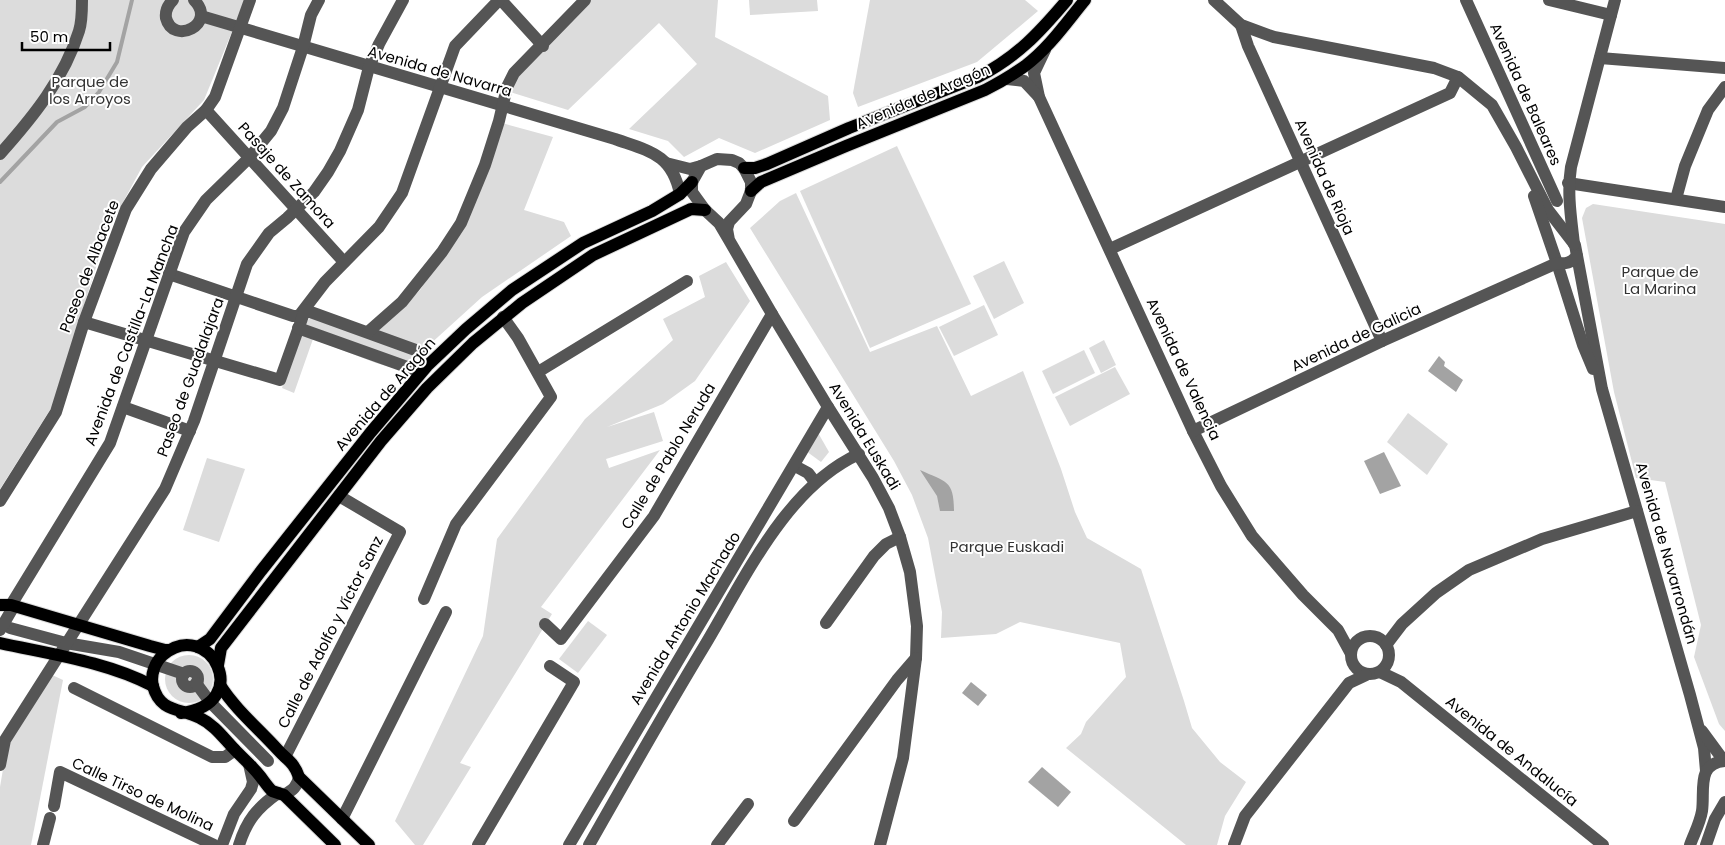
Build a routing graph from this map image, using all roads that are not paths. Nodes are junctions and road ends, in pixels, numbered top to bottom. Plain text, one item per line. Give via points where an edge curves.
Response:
1 (82, 0) edge
2 (173, 0) edge
3 (194, 0) edge
4 (250, 0) edge
5 (319, 0) edge
6 (403, 0) edge
7 (500, 0) edge
8 (585, 0) edge
9 (1067, 0) edge
10 (1085, 0) edge
11 (1214, 0) edge
12 (1466, 0) edge
13 (1549, 0) edge
14 (1615, 0) edge
15 (1611, 15) junction
16 (201, 16) junction
17 (1240, 26) junction
18 (240, 29) junction
19 (543, 46) junction
20 (303, 47) junction
21 (1046, 47) junction
22 (1600, 58) junction
23 (1725, 58) edge
24 (369, 67) junction
25 (1725, 68) edge
26 (1458, 76) junction
27 (1007, 79) junction
28 (1725, 87) edge
29 (440, 88) junction
30 (1039, 97) junction
31 (502, 106) junction
32 (206, 110) junction
33 (1516, 147) junction
34 (0, 154) edge
35 (249, 158) junction
36 (1301, 162) junction
37 (666, 163) junction
38 (701, 166) junction
39 (744, 168) junction
40 (692, 182) junction
41 (1568, 183) junction
42 (751, 190) junction
43 (680, 194) junction
44 (1676, 199) junction
45 (1557, 201) dead end
46 (1725, 207) edge
47 (296, 210) junction
48 (738, 211) junction
49 (707, 212) junction
50 (728, 240) junction
51 (1551, 246) junction
52 (1574, 247) junction
53 (1110, 249) junction
54 (344, 262) junction
55 (1557, 263) junction
56 (169, 274) junction
57 (1532, 274) junction
58 (687, 281) dead end
59 (236, 297) junction
60 (304, 310) junction
61 (772, 314) junction
62 (503, 317) junction
63 (84, 322) junction
64 (298, 328) junction
65 (368, 332) junction
66 (146, 340) junction
67 (1382, 341) junction
68 (422, 352) dead end
69 (214, 360) junction
70 (421, 372) junction
71 (538, 372) junction
72 (1602, 389) junction
73 (123, 407) junction
74 (828, 407) junction
75 (190, 431) junction
76 (1193, 431) junction
77 (859, 454) junction
78 (795, 466) junction
79 (815, 482) junction
80 (339, 496) junction
81 (0, 501) edge
82 (1637, 511) junction
83 (900, 537) junction
84 (424, 599) dead end
85 (6, 608) edge
86 (446, 612) dead end
87 (826, 623) dead end
88 (545, 624) dead end
89 (78, 625) junction
90 (5, 629) edge
91 (1338, 630) junction
92 (1362, 637) junction
93 (125, 639) junction
94 (1381, 641) junction
95 (0, 643) edge
96 (66, 643) junction
97 (198, 647) junction
98 (169, 650) junction
99 (119, 652) junction
100 (58, 656) junction
101 (916, 658) junction
102 (1351, 658) junction
103 (1389, 659) junction
104 (218, 664) junction
105 (155, 665) junction
106 (550, 666) dead end
107 (115, 670) junction
108 (1380, 672) junction
109 (1366, 675) junction
110 (1400, 682) junction
111 (1349, 683) junction
112 (220, 685) junction
113 (153, 686) junction
114 (74, 688) dead end
115 (210, 702) junction
116 (181, 713) junction
117 (1699, 727) junction
118 (235, 750) junction
119 (283, 755) junction
120 (268, 761) junction
121 (1725, 761) edge
122 (249, 764) junction
123 (0, 765) edge
124 (1706, 771) junction
125 (261, 777) junction
126 (299, 777) junction
127 (1704, 786) junction
128 (281, 794) junction
129 (1725, 802) edge
130 (748, 804) dead end
131 (342, 819) junction
132 (794, 821) dead end
133 (331, 844) edge
134 (43, 845) edge
135 (214, 845) edge
136 (222, 845) edge
137 (239, 845) edge
138 (369, 845) edge
139 (478, 845) edge
140 (569, 845) edge
141 (589, 845) edge
142 (717, 845) edge
143 (880, 845) edge
144 (1234, 845) edge
145 (1603, 845) edge
146 (1690, 845) edge
147 (1706, 845) edge

1 - 34 street via 80,29 48,96
2 - 16 street via 166,14 179,31 196,27
3 - 16 street via 199,5
4 - 18 street, Paseo de Albacete
5 - 20 street, Avenida de Castilla-La Mancha via 311,15
6 - 24 street, Paseo de Guadalajara
7 - 19 street
7 - 29 street via 455,46
8 - 19 street
9 - 39 main road, Avenida de Aragón via 1017,53 978,77 767,164
10 - 21 main road, Avenida de Aragón
11 - 17 street, Avenida de Navarrondán
12 - 45 street, Avenida de Baleares
13 - 15 street
14 - 15 street
15 - 22 street
16 - 18 street, Avenida de Navarra
17 - 26 street, Avenida de Navarrondán via 1274,37 1434,68
17 - 36 street, Avenida de Rioja
18 - 20 street, Avenida de Navarra
18 - 32 street, Paseo de Albacete via 215,97
19 - 31 street via 514,73
20 - 24 street, Avenida de Navarra
20 - 35 street, Avenida de Castilla-La Mancha via 283,108 271,131
21 - 27 main road, Avenida de Aragón
21 - 30 street via 1034,73
22 - 25 street
22 - 41 street
23 - 25 street
24 - 29 street, Avenida de Navarra
24 - 47 street, Paseo de Guadalajara via 358,110 340,151 314,192
26 - 33 street, Avenida de Navarrondán via 1492,105
26 - 36 street via 1450,94
27 - 30 street via 1024,81
27 - 42 main road, Avenida de Aragón via 761,182
28 - 44 street via 1708,110 1685,166
29 - 31 street, Avenida de Navarra
29 - 54 street via 402,194 379,227
30 - 53 street, Avenida de Valencia
31 - 37 street, Avenida de Navarra via 623,142 655,154
31 - 65 street via 485,165 461,223 402,302
32 - 35 street, Pasaje de Zamora
32 - 63 street, Paseo de Albacete via 187,126 151,169 126,209
33 - 51 street, Avenida de Navarrondán
33 - 52 street, Avenida de Navarrondán via 1548,210
35 - 47 street, Pasaje de Zamora
35 - 56 street, Avenida de Castilla-La Mancha via 206,200 184,232
36 - 53 street
36 - 67 street, Avenida de Rioja
37 - 38 street via 690,170
37 - 43 street via 678,182
38 - 39 street via 722,158
38 - 40 street
39 - 42 street
40 - 43 main road, Avenida de Aragón
40 - 49 street via 692,192
41 - 44 street
41 - 52 street
42 - 48 street via 746,204
43 - 70 main road, Avenida de Aragón via 652,211 583,243 512,290
44 - 46 street
47 - 54 street, Pasaje de Zamora
47 - 59 street, Paseo de Guadalajara via 270,233 247,264
48 - 49 street via 721,216
48 - 50 street via 729,222
49 - 50 street, Avenida Euskadi via 719,223
49 - 62 main road, Avenida de Aragón via 691,209 593,255
50 - 61 street, Avenida Euskadi
51 - 52 street via 1562,238
51 - 55 street, Avenida de Navarrondán
51 - 57 street, Avenida de Galicia via 1545,263
52 - 55 street via 1572,262
52 - 72 street, Avenida de Navarrondán
53 - 76 street, Avenida de Valencia
54 - 60 street via 313,295
55 - 57 street, Avenida de Galicia
55 - 72 street, Avenida de Navarrondán via 1583,345
56 - 59 street
56 - 66 street, Avenida de Castilla-La Mancha
57 - 67 street, Avenida de Galicia
58 - 71 street
59 - 60 street via 293,316 300,316
59 - 69 street, Paseo de Guadalajara
60 - 64 street
60 - 65 street
61 - 74 street, Avenida Euskadi
61 - 88 street, Calle de Pablo Neruda via 654,516 561,639
62 - 71 street
62 - 80 main road, Avenida de Aragón via 426,388
63 - 66 street
63 - 81 street, Paseo de Albacete via 56,412
64 - 69 street via 280,380
64 - 70 street
65 - 68 street
66 - 69 street
66 - 73 street, Avenida de Castilla-La Mancha
67 - 76 street, Avenida de Galicia
69 - 75 street, Paseo de Guadalajara
70 - 97 main road, Avenida de Aragón via 210,639
71 - 84 street via 551,397 456,524
72 - 82 street, Avenida de Navarrondán
73 - 75 street
73 - 85 street, Avenida de Castilla-La Mancha via 110,443
74 - 77 street, Avenida Euskadi
74 - 78 street, Avenida Antonio Machado
75 - 89 street, Paseo de Guadalajara via 165,488
76 - 91 street, Avenida de Valencia via 1221,486 1252,536 1302,595
77 - 79 street, Avenida Antonio Machado via 843,461
77 - 83 street, Avenida Euskadi
78 - 79 street via 808,473
78 - 140 street, Avenida Antonio Machado
79 - 141 street, Avenida Antonio Machado via 775,527
80 - 104 main road, Avenida de Aragón via 221,648
80 - 119 street, Calle de Adolfo y Víctor Sanz via 400,532
82 - 94 street via 1542,539 1469,570 1436,593
82 - 117 street, Avenida de Navarrondán
83 - 87 street via 886,544 874,556
83 - 101 street, Avenida Euskadi via 910,572 917,626
85 - 89 main road
85 - 90 street, Avenida de Castilla-La Mancha
86 - 131 street
89 - 93 main road
89 - 96 street, Paseo de Guadalajara
90 - 96 street
91 - 92 street, Avenida de Valencia
91 - 102 street, Avenida de Valencia
92 - 94 street
92 - 102 street via 1356,641
93 - 98 main road
93 - 99 street
94 - 103 street via 1389,652
95 - 100 main road
96 - 99 street
96 - 100 street, Paseo de Guadalajara
97 - 98 main road via 177,646
97 - 104 main road
98 - 105 main road
99 - 105 street
99 - 107 street
100 - 107 main road
100 - 123 street, Paseo de Guadalajara via 5,740
101 - 132 street
101 - 143 street, Avenida Euskadi via 902,758
102 - 109 street via 1356,670
102 - 111 street
103 - 108 street
103 - 110 street, Avenida de Andalucía
104 - 112 main road
105 - 113 main road
105 - 115 street via 184,674 195,672 198,676 196,683
106 - 139 street via 574,682
107 - 113 main road
108 - 109 street
108 - 110 street, Avenida de Andalucía
109 - 111 street
110 - 145 street, Avenida de Andalucía
111 - 144 street via 1245,816
112 - 115 main road
112 - 119 main road
113 - 116 main road via 160,701
114 - 118 street via 212,757 225,757
115 - 116 main road via 194,711
115 - 120 street
116 - 118 main road via 200,718
117 - 121 street, Avenida de Navarrondán
117 - 124 street, Avenida de Navarrondán
118 - 122 main road
119 - 120 street via 270,757
119 - 126 main road via 295,766
120 - 125 street via 263,766
121 - 124 street via 1712,764
122 - 125 main road
122 - 136 street via 253,782 251,789 234,814
124 - 127 street, Avenida de Navarrondán
125 - 128 main road via 272,791
126 - 128 street via 291,791
126 - 131 main road
127 - 129 street via 1708,795
127 - 146 street, Avenida de Navarrondán via 1702,813
128 - 133 main road
128 - 137 street via 264,803 252,815
129 - 147 street via 1714,819
130 - 142 street
131 - 138 main road
134 - 135 street, Calle Tirso de Molina via 60,772

